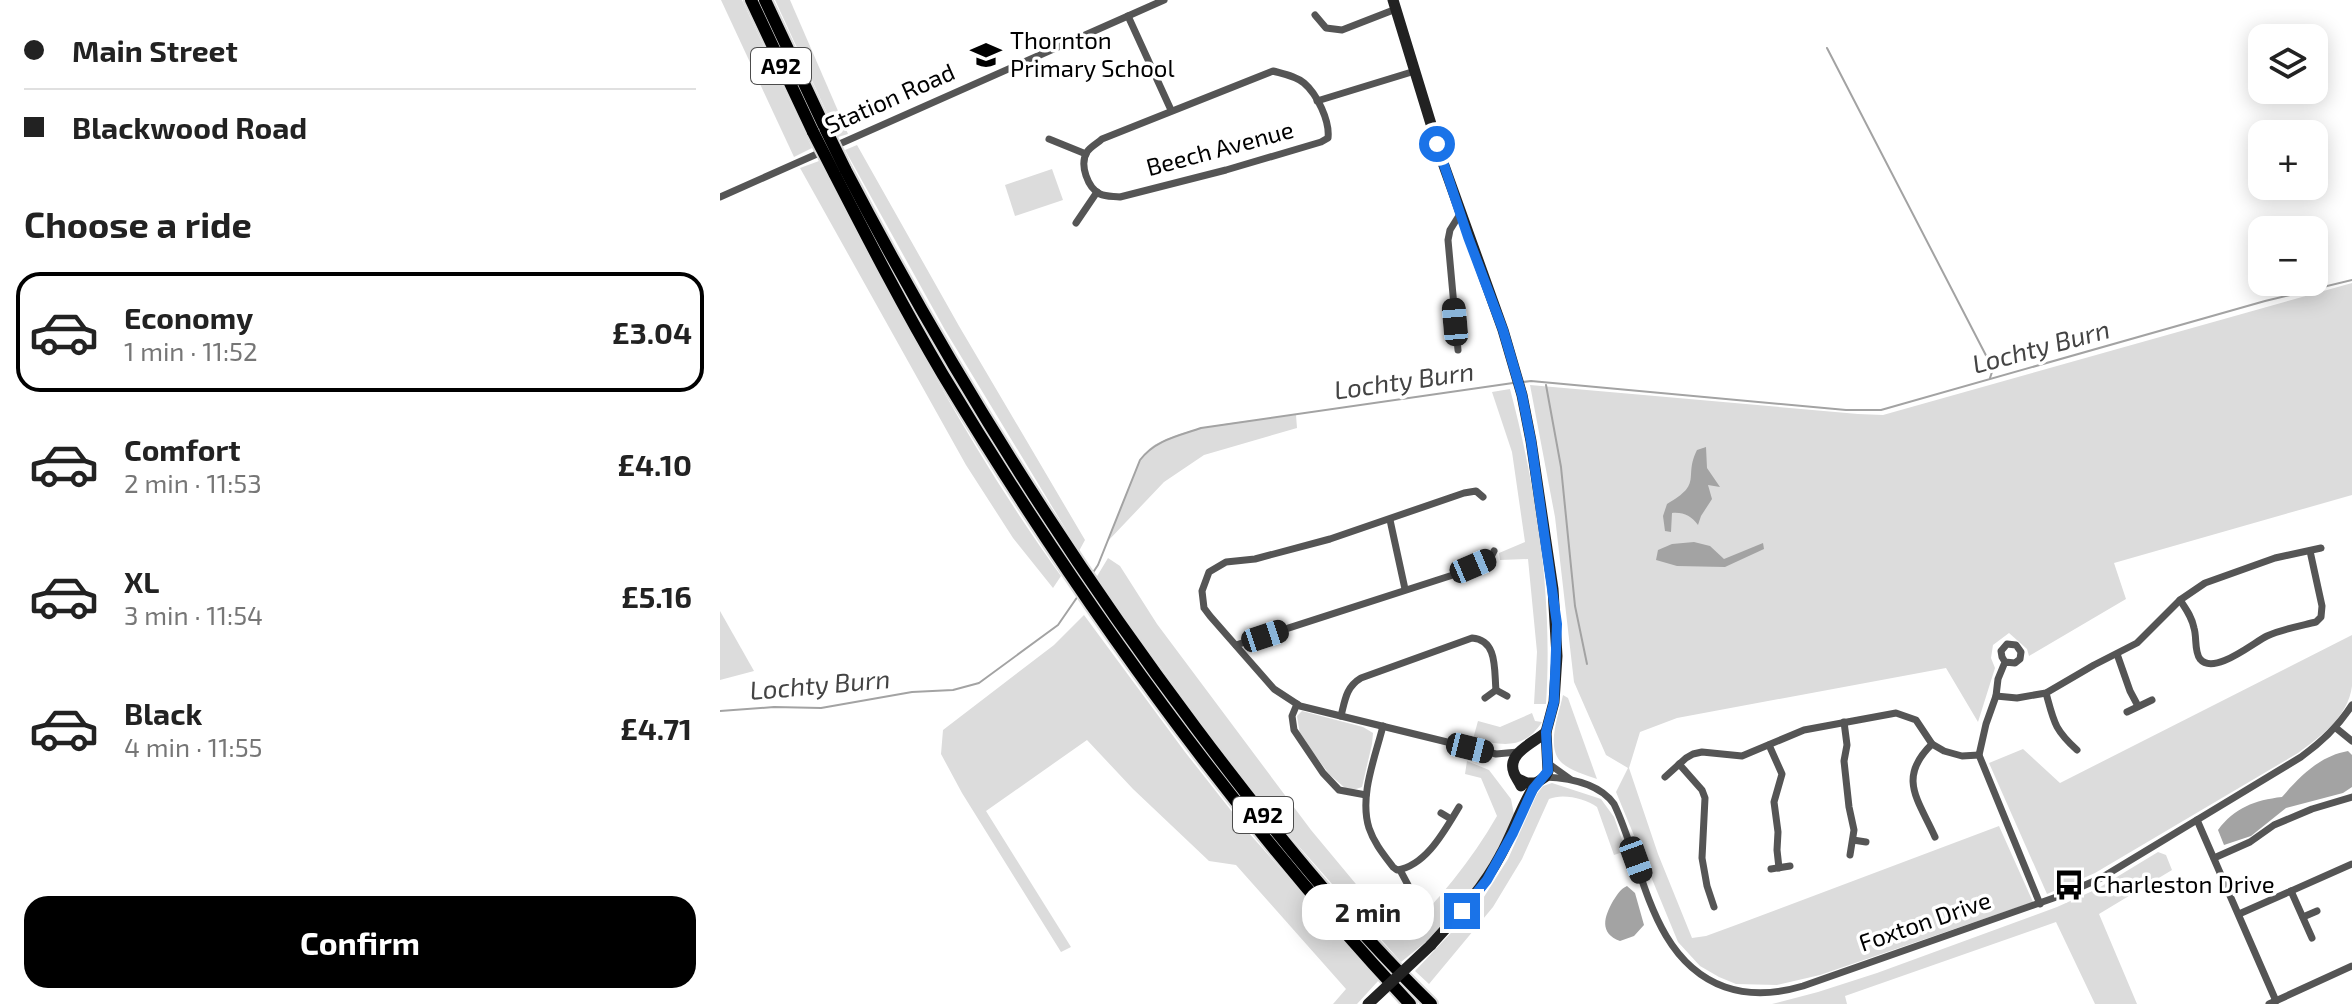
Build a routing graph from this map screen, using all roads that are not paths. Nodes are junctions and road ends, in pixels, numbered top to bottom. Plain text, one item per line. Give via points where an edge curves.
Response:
1 (751, 0) edge
2 (765, 0) edge
3 (1164, 0) edge
4 (1395, 5) edge
5 (1315, 15) dead end
6 (1128, 16) junction
7 (1415, 71) junction
8 (1317, 101) junction
9 (1171, 110) junction
10 (819, 130) junction
11 (1049, 139) dead end
12 (1086, 154) junction
13 (1097, 192) junction
14 (720, 197) edge
15 (1460, 214) junction
16 (1076, 223) dead end
17 (1458, 350) dead end
18 (1480, 481) dead end
19 (1476, 491) junction
20 (1483, 497) dead end
21 (1390, 520) junction
22 (2321, 548) dead end
23 (2310, 551) junction
24 (1497, 566) dead end
25 (1405, 589) junction
26 (2180, 600) junction
27 (1106, 617) junction
28 (1236, 645) junction
29 (2117, 654) junction
30 (2005, 662) dead end
31 (1496, 690) junction
32 (2046, 693) junction
33 (1507, 696) dead end
34 (1996, 696) junction
35 (1485, 698) dead end
36 (2152, 700) dead end
37 (1297, 704) junction
38 (2352, 705) edge
39 (2138, 706) junction
40 (2127, 712) dead end
41 (1341, 716) junction
42 (1844, 722) junction
43 (1383, 726) junction
44 (2336, 728) junction
45 (1546, 732) junction
46 (2352, 741) edge
47 (1932, 744) junction
48 (1769, 745) junction
49 (1521, 750) junction
50 (2077, 750) dead end
51 (1496, 754) junction
52 (1979, 755) junction
53 (1548, 760) junction
54 (1679, 764) junction
55 (1516, 774) junction
56 (1665, 777) dead end
57 (1541, 780) junction
58 (1572, 780) junction
59 (1366, 795) junction
60 (2352, 797) edge
61 (1526, 802) junction
62 (1459, 807) dead end
63 (1441, 813) dead end
64 (1451, 819) junction
65 (2197, 820) junction
66 (1935, 837) dead end
67 (1853, 840) junction
68 (1866, 842) dead end
69 (1850, 855) dead end
70 (2214, 858) junction
71 (2352, 864) edge
72 (1790, 866) dead end
73 (1400, 870) junction
74 (1408, 885) dead end
75 (2291, 891) junction
76 (2040, 904) junction
77 (1714, 907) dead end
78 (2317, 911) dead end
79 (2239, 914) junction
80 (2303, 917) junction
81 (2312, 938) dead end
82 (2352, 966) edge
83 (2272, 1002) edge
84 (1368, 1004) edge
85 (1410, 1004) edge
86 (1431, 1004) edge

1 - 10 highway, A92
2 - 10 highway, A92
3 - 6 street, Station Road
4 - 5 street via 1342,30 1326,28
4 - 7 main road
6 - 9 street
6 - 14 street, Station Road
7 - 8 street
7 - 15 main road
8 - 9 street via 1305,84 1273,71
8 - 13 street, Beech Avenue via 1329,130 1321,142 1120,197
9 - 12 street via 1102,139
10 - 27 highway, A92, bridge via 1064,555
11 - 12 street
12 - 13 street via 1083,165
13 - 16 street
15 - 17 street via 1448,240
15 - 45 main road via 1516,373 1539,488 1557,624 1554,702
18 - 19 street
19 - 20 street
19 - 21 street
21 - 25 street
21 - 28 street via 1216,566 1204,583 1204,608
22 - 23 street
23 - 26 street via 2217,578
23 - 26 street via 2321,617 2266,636 2220,662 2200,659 2194,626
24 - 25 street via 1492,555 1456,574
25 - 28 street
26 - 29 street via 2147,636
27 - 85 highway, A92 via 1236,802
27 - 86 highway, A92 via 1266,818
28 - 37 street via 1274,689
29 - 32 street
29 - 39 street
30 - 34 street
31 - 33 street
31 - 35 street
31 - 41 street via 1490,647 1472,638 1361,678 1346,692
32 - 34 street
32 - 50 street via 2054,724
34 - 52 street
36 - 39 street
37 - 41 street
37 - 59 street via 1294,730 1323,773 1339,790
38 - 44 street, Foxton Drive
39 - 40 street
41 - 43 street
42 - 47 street via 1907,715
42 - 48 street via 1804,730
42 - 67 street
43 - 51 street
43 - 59 street
44 - 46 street
44 - 65 street, Foxton Drive via 2301,757
45 - 49 main road
45 - 53 main road
47 - 52 street via 1951,755
47 - 66 street via 1915,763 1912,779
48 - 54 street via 1742,756 1702,752
48 - 72 street via 1782,774 1774,802 1775,868
49 - 51 street
49 - 53 main road via 1534,748
49 - 55 main road via 1514,760
51 - 55 street
52 - 76 street
53 - 57 main road
53 - 58 street, Foxton Drive
54 - 56 street
54 - 77 street via 1705,798 1702,858
55 - 57 main road via 1527,783
55 - 61 main road
57 - 58 street, Foxton Drive
57 - 61 main road
58 - 76 street, Foxton Drive via 1603,792 1614,804 1672,948 1697,972 1731,989 1758,994 1788,991
59 - 73 street via 1370,830
60 - 70 street via 2274,825
61 - 84 main road, bridge via 1482,887
62 - 64 street
63 - 64 street
64 - 73 street via 1432,847
65 - 70 street
65 - 76 street, Foxton Drive via 2101,878
67 - 68 street
67 - 69 street
70 - 79 street
71 - 75 street
73 - 74 street
75 - 79 street
75 - 80 street
78 - 80 street
79 - 83 street
80 - 81 street
82 - 83 street

